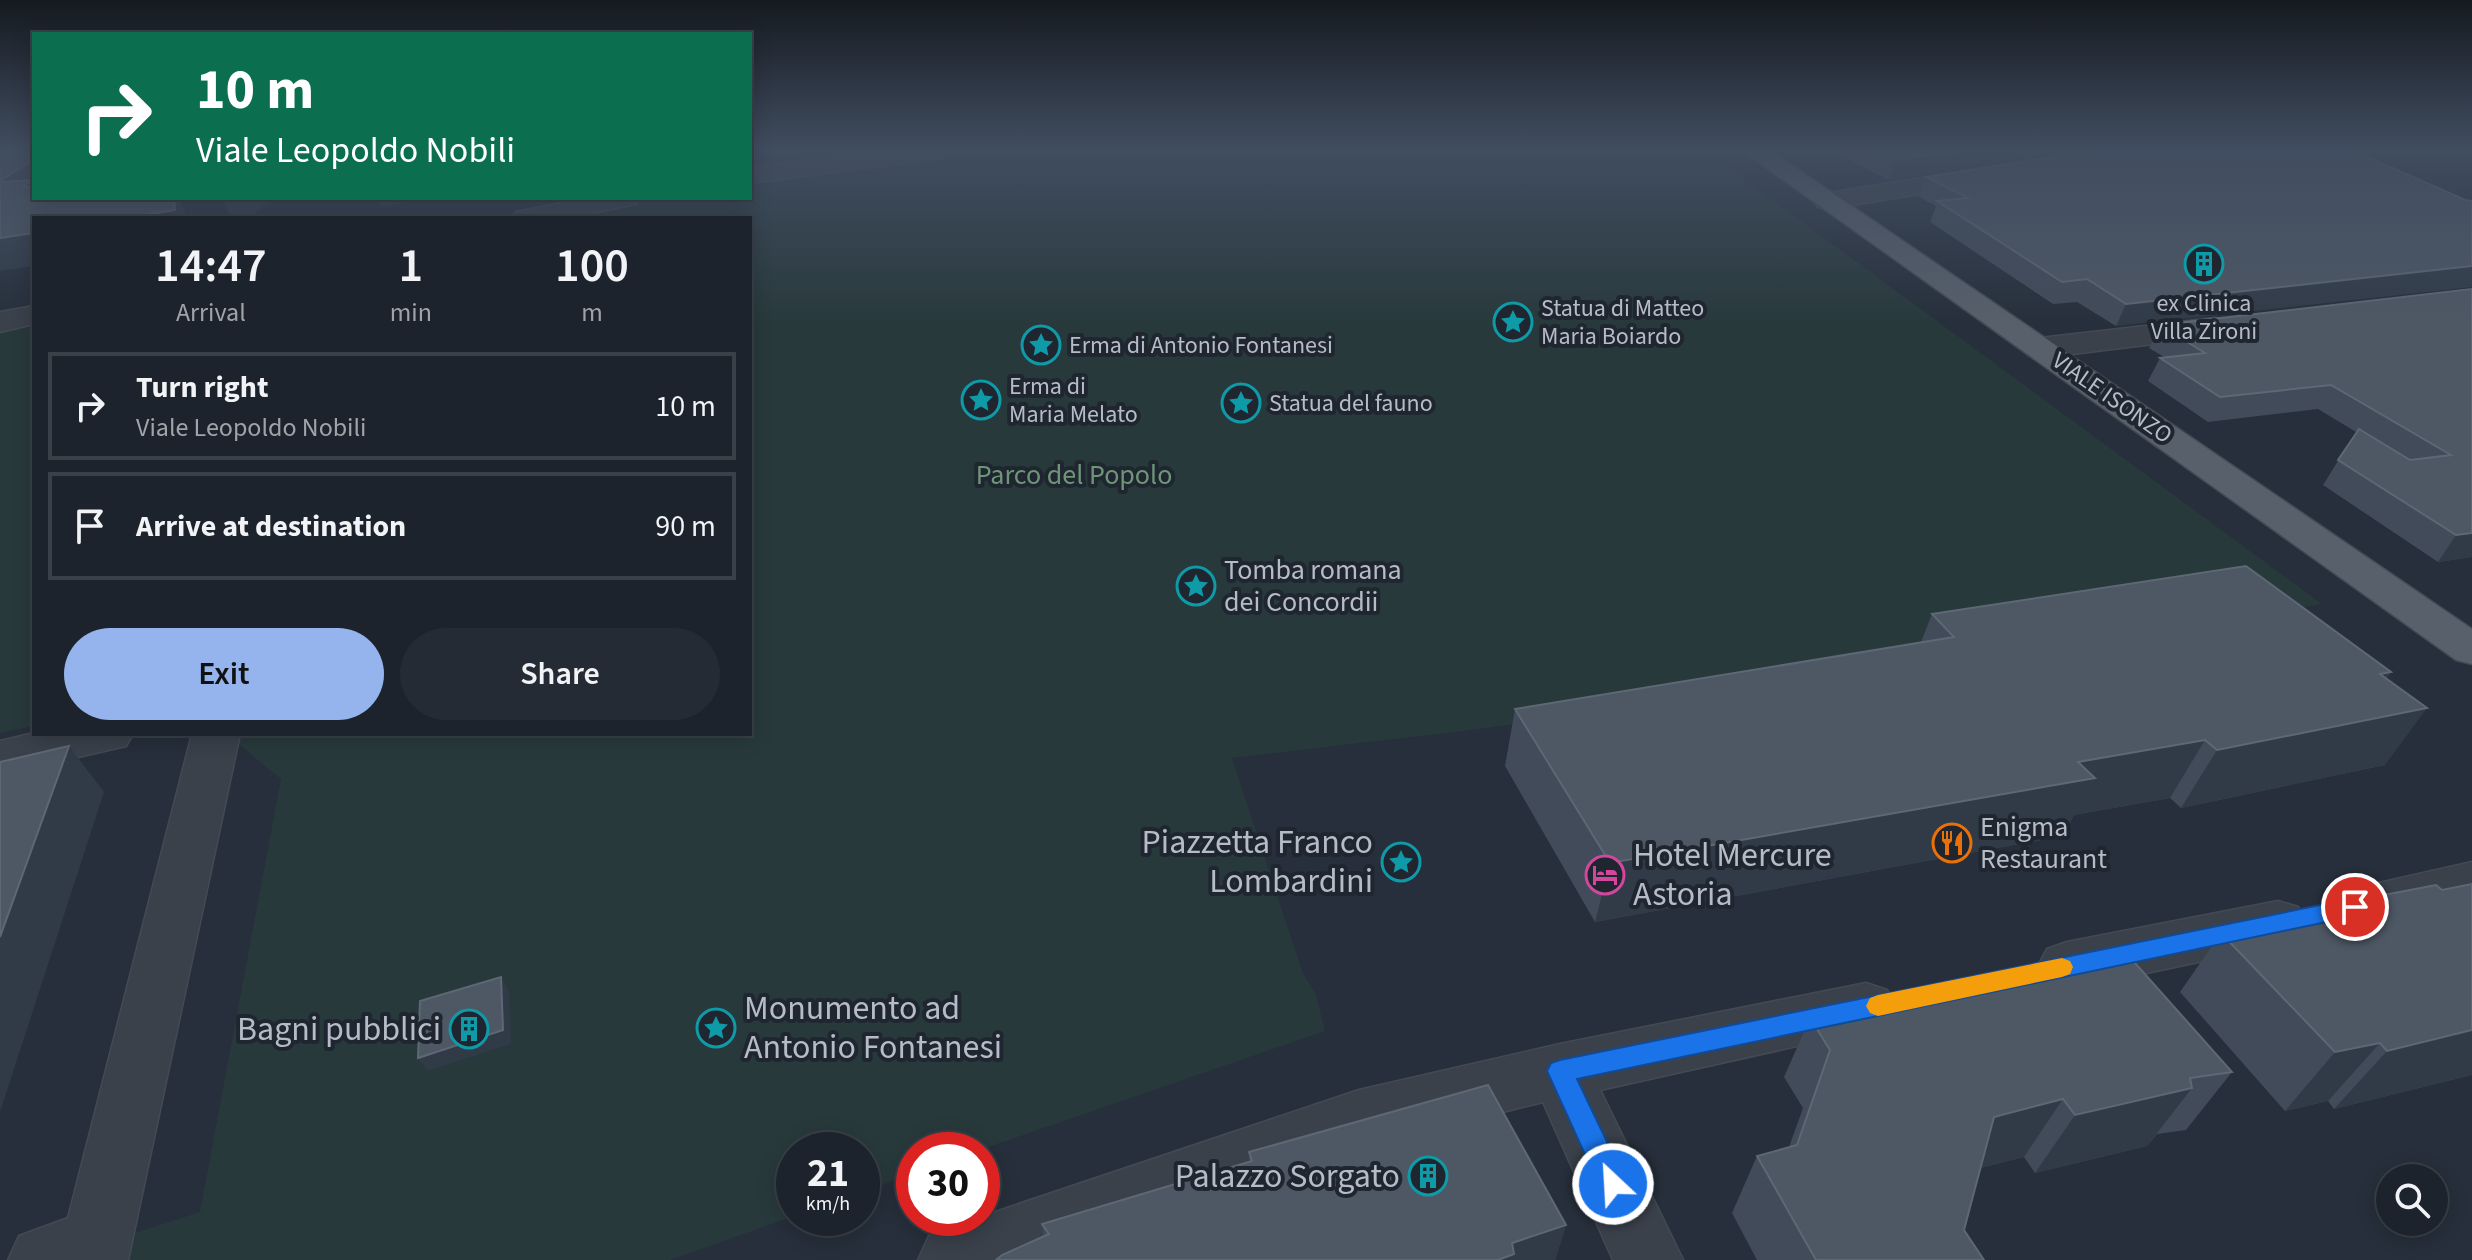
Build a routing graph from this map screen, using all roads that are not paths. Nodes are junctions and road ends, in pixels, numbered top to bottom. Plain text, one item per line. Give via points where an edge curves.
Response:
1 (578, 208) edge
2 (1838, 208) edge
3 (536, 216) edge
4 (32, 315) edge
5 (0, 322) edge
6 (2246, 324) edge
7 (2040, 348) junction
8 (2463, 636) edge
9 (100, 736) edge
10 (216, 736) edge
11 (0, 758) edge
12 (2472, 883) edge
13 (2021, 976) edge
14 (1912, 998) edge
15 (1560, 1071) junction
16 (78, 1254) edge
17 (953, 1260) edge
18 (1648, 1260) edge

1 - 3 street
2 - 7 main road, VIALE ISONZO
4 - 5 street
6 - 7 street
7 - 8 main road, VIALE ISONZO
9 - 11 street
10 - 16 street via 129,1093
12 - 13 street
14 - 15 street
15 - 17 street via 1359,1119
15 - 18 street

